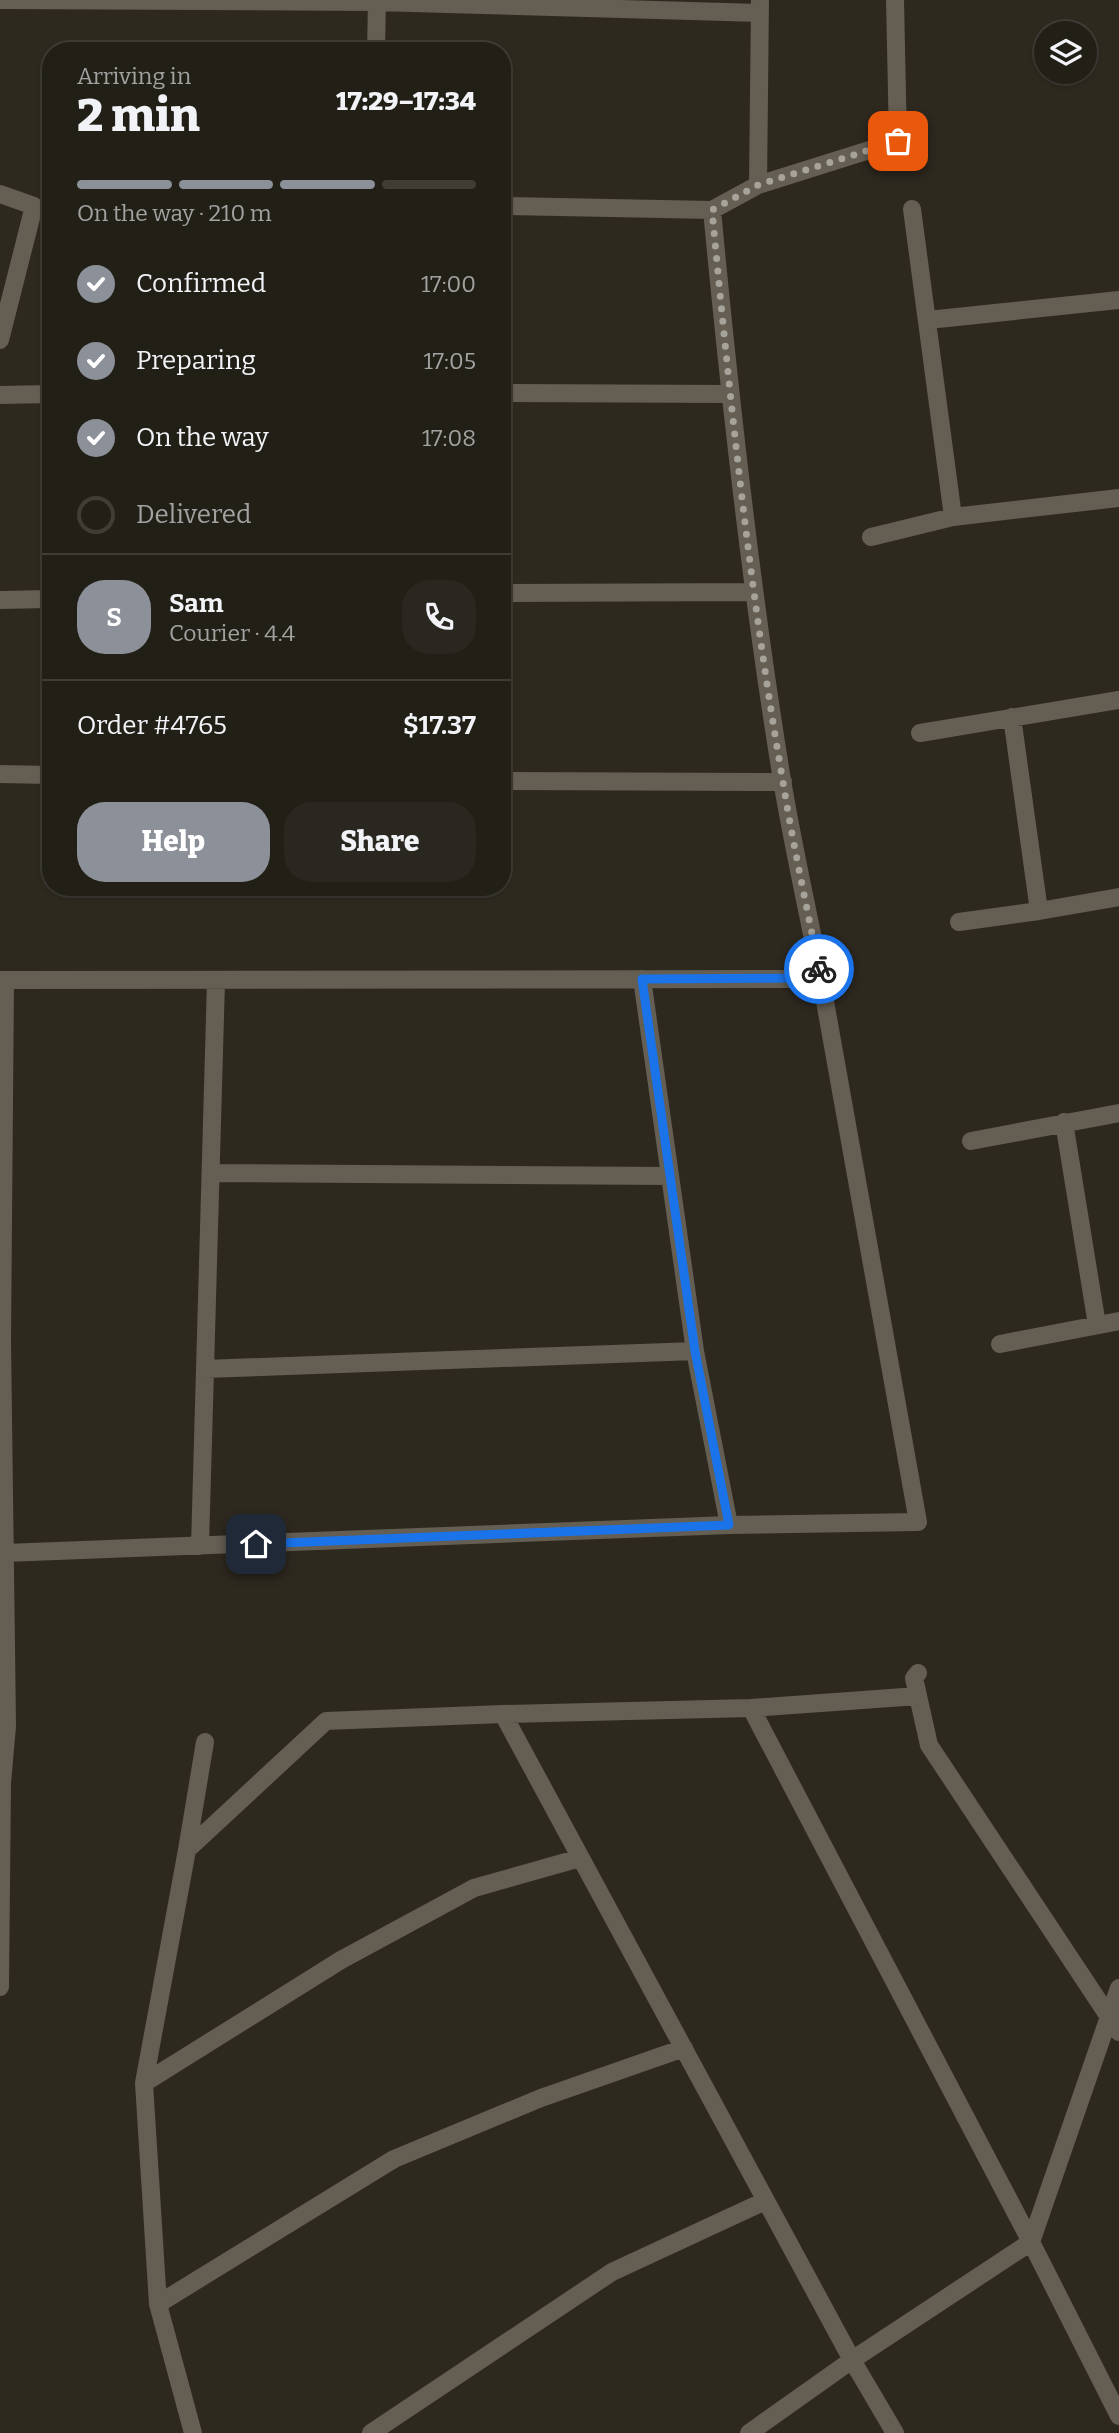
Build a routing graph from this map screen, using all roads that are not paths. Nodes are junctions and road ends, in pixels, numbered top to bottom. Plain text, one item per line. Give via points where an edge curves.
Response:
1 (0, 0) edge
2 (894, 0) edge
3 (377, 1) edge
4 (760, 6) edge
5 (376, 42) edge
6 (758, 185) junction
7 (0, 194) edge
8 (42, 206) edge
9 (511, 206) edge
10 (912, 209) dead end
11 (712, 210) junction
12 (1119, 300) edge
13 (928, 320) junction
14 (0, 340) edge
15 (511, 393) edge
16 (42, 394) edge
17 (730, 394) junction
18 (0, 395) edge
19 (1119, 498) edge
20 (953, 517) junction
21 (872, 537) dead end
22 (754, 592) junction
23 (511, 593) edge
24 (42, 599) edge
25 (0, 600) edge
26 (1119, 699) edge
27 (1012, 717) junction
28 (920, 733) dead end
29 (0, 774) edge
30 (42, 775) edge
31 (511, 781) edge
32 (783, 782) junction
33 (1119, 897) edge
34 (1039, 911) junction
35 (959, 922) dead end
36 (821, 978) junction
37 (642, 979) junction
38 (3, 980) edge
39 (216, 981) junction
40 (1119, 1113) edge
41 (1064, 1122) junction
42 (971, 1141) dead end
43 (211, 1173) junction
44 (670, 1176) junction
45 (1119, 1321) edge
46 (1097, 1325) junction
47 (1000, 1344) dead end
48 (695, 1351) junction
49 (205, 1369) junction
50 (729, 1525) junction
51 (200, 1546) junction
52 (5, 1553) junction
53 (3, 1599) edge
54 (918, 1673) dead end
55 (918, 1696) junction
56 (751, 1708) junction
57 (503, 1714) junction
58 (205, 1742) dead end
59 (1, 1783) edge
60 (187, 1850) junction
61 (580, 1858) junction
62 (0, 1977) edge
63 (0, 1987) edge
64 (1119, 1988) edge
65 (1108, 2015) junction
66 (1119, 2032) edge
67 (684, 2048) junction
68 (144, 2083) junction
69 (765, 2201) junction
70 (1031, 2242) junction
71 (158, 2304) junction
72 (852, 2360) junction
73 (1119, 2416) edge
74 (193, 2433) edge
75 (371, 2433) edge
76 (748, 2433) edge
77 (895, 2433) edge

1 - 3 street
2 - 6 street via 898,141
3 - 4 street
3 - 5 street
4 - 6 street
6 - 11 street
7 - 8 street
8 - 14 street
9 - 11 street
10 - 13 street
11 - 17 street
12 - 13 street
13 - 20 street
15 - 17 street
16 - 18 street
17 - 22 street
19 - 20 street
20 - 21 street
22 - 23 street
22 - 32 street
24 - 25 street
26 - 27 street
27 - 28 street
27 - 34 street
29 - 30 street
31 - 32 street
32 - 36 street
33 - 34 street
34 - 35 street
36 - 37 street
36 - 50 street via 918,1522
37 - 39 street
37 - 44 street
38 - 39 street
38 - 52 street
39 - 43 street
40 - 41 street
41 - 42 street
41 - 46 street
43 - 44 street
43 - 49 street
44 - 48 street
45 - 46 street
46 - 47 street
48 - 49 street
48 - 50 street
49 - 51 street
50 - 51 street
51 - 52 street
52 - 53 street
53 - 59 street via 8,1726
54 - 55 street via 914,1678
55 - 56 street
55 - 65 street via 929,1745
56 - 57 street
56 - 70 street
57 - 60 street via 326,1721
57 - 61 street
58 - 60 street
59 - 62 street
60 - 68 street
61 - 67 street
61 - 68 street via 474,1888 341,1960
62 - 63 street
64 - 65 street
65 - 66 street
65 - 70 street
67 - 69 street
67 - 71 street via 541,2098 394,2159
68 - 71 street
69 - 72 street
69 - 75 street via 612,2272
70 - 72 street
70 - 73 street
71 - 74 street
72 - 76 street
72 - 77 street

